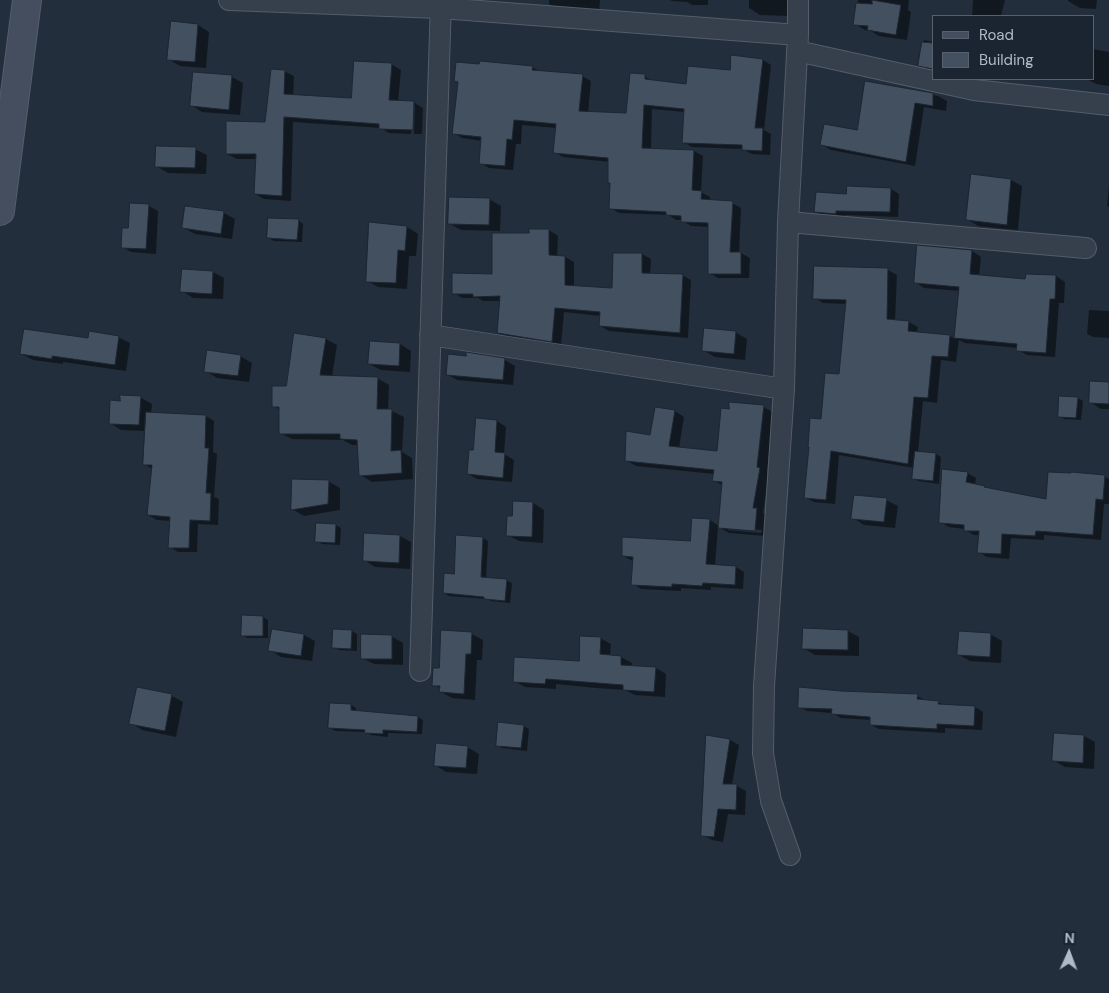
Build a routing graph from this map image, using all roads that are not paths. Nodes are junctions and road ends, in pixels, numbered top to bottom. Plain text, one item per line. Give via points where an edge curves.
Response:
1 (27, 0) edge
2 (229, 0) edge
3 (798, 0) edge
4 (440, 4) edge
5 (797, 43) junction
6 (932, 79) edge
7 (936, 80) edge
8 (1109, 105) edge
9 (0, 211) edge
10 (788, 222) junction
11 (1086, 248) dead end
12 (430, 335) junction
13 (784, 389) junction
14 (420, 671) dead end
15 (790, 855) dead end

1 - 9 street
2 - 4 street
3 - 5 street
4 - 5 street
4 - 12 street
5 - 6 street
5 - 10 street
7 - 8 street via 974,90
10 - 11 street
10 - 13 street
12 - 13 street
12 - 14 street
13 - 15 street via 764,686 763,753 771,801

